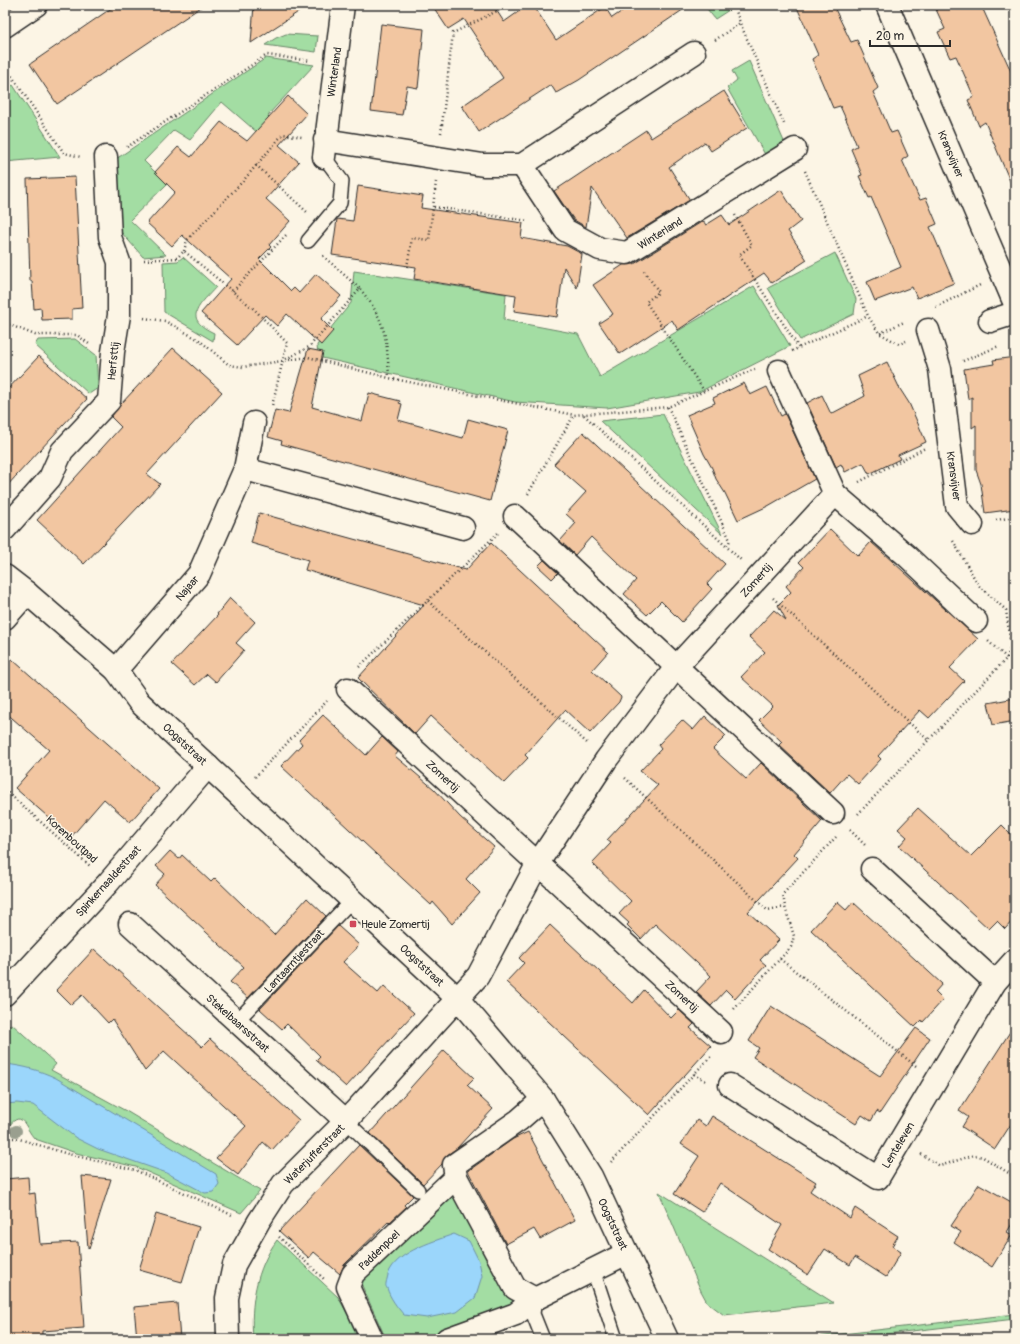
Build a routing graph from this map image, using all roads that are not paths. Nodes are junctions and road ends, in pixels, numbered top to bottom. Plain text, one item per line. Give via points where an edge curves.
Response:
1 (36, 5) edge
2 (343, 5) edge
3 (887, 5) edge
4 (5, 26) edge
5 (694, 53) road end
6 (324, 149) junction
7 (795, 149) dead end
8 (106, 157) road end
9 (522, 165) junction
10 (308, 241) road end
11 (1015, 304) edge
12 (1015, 313) edge
13 (990, 321) dead end
14 (928, 330) dead end
15 (776, 364) road end
16 (254, 423) road end
17 (245, 470) junction
18 (835, 494) junction
19 (515, 516) road end
20 (972, 524) dead end
21 (5, 528) edge
22 (463, 528) dead end
23 (5, 576) edge
24 (27, 593) junction
25 (5, 618) edge
26 (976, 621) road end
27 (677, 666) junction
28 (116, 670) junction
29 (351, 680) road end
30 (208, 766) junction
31 (840, 819) road end
32 (538, 863) junction
33 (872, 869) road end
34 (352, 900) junction
35 (130, 924) dead end
36 (1015, 960) edge
37 (995, 982) junction
38 (5, 994) edge
39 (457, 998) junction
40 (236, 1022) junction
41 (726, 1023) road end
42 (730, 1085) dead end
43 (543, 1098) junction
44 (346, 1121) junction
45 (456, 1177) junction
46 (418, 1190) dead end
47 (627, 1253) junction
48 (593, 1270) junction
49 (535, 1298) junction
50 (228, 1339) edge
51 (372, 1339) edge
52 (447, 1339) edge
53 (543, 1339) edge
54 (616, 1339) edge
55 (667, 1339) edge

1 - 4 street
2 - 6 street, Winterland
3 - 11 street, Kransvijver
5 - 9 street
6 - 9 street via 439,158 483,165
6 - 10 lane via 342,181 340,202
7 - 9 street, Winterland via 627,253 600,249 565,230
8 - 21 street, Herfsttij via 110,237 119,262 119,316 109,401 62,451 50,478
12 - 13 street
14 - 20 street, Kransvijver via 940,370 957,506
15 - 18 street
16 - 17 street, Najaar
17 - 22 street
17 - 28 street, Najaar via 199,574
18 - 26 street via 907,556
18 - 27 street, Zomertij
19 - 27 street
23 - 24 street, Oogststraat
24 - 25 street
24 - 28 street, Oogststraat
27 - 31 street
27 - 32 street, Zomertij via 606,760
28 - 30 street, Oogststraat via 139,702
29 - 32 street, Zomertij
30 - 34 street, Oogststraat
30 - 38 street, Spinkernaaldestraat via 108,883
32 - 39 street, Zomertij via 478,976
32 - 41 street, Zomertij
33 - 37 street
34 - 39 street, Oogststraat
34 - 40 lane, Lantaarntjestraat
35 - 40 street, Stekelbaarsstraat
36 - 37 street, Lenteleven
37 - 42 street, Lenteleven via 878,1178
39 - 43 street, Oogststraat
39 - 44 street, Waterjufferstraat
40 - 44 street, Stekelbaarsstraat
43 - 45 street, Paddenpoel via 519,1120 454,1166
43 - 47 street, Oogststraat via 591,1176
44 - 46 lane
44 - 50 street, Waterjufferstraat via 283,1184 234,1265 227,1298
45 - 49 street via 516,1288
45 - 51 street, Paddenpoel via 354,1274 348,1287
47 - 48 street
47 - 55 street, Oogststraat
48 - 49 street
48 - 54 lane
49 - 52 street via 516,1314
49 - 53 lane via 533,1314

